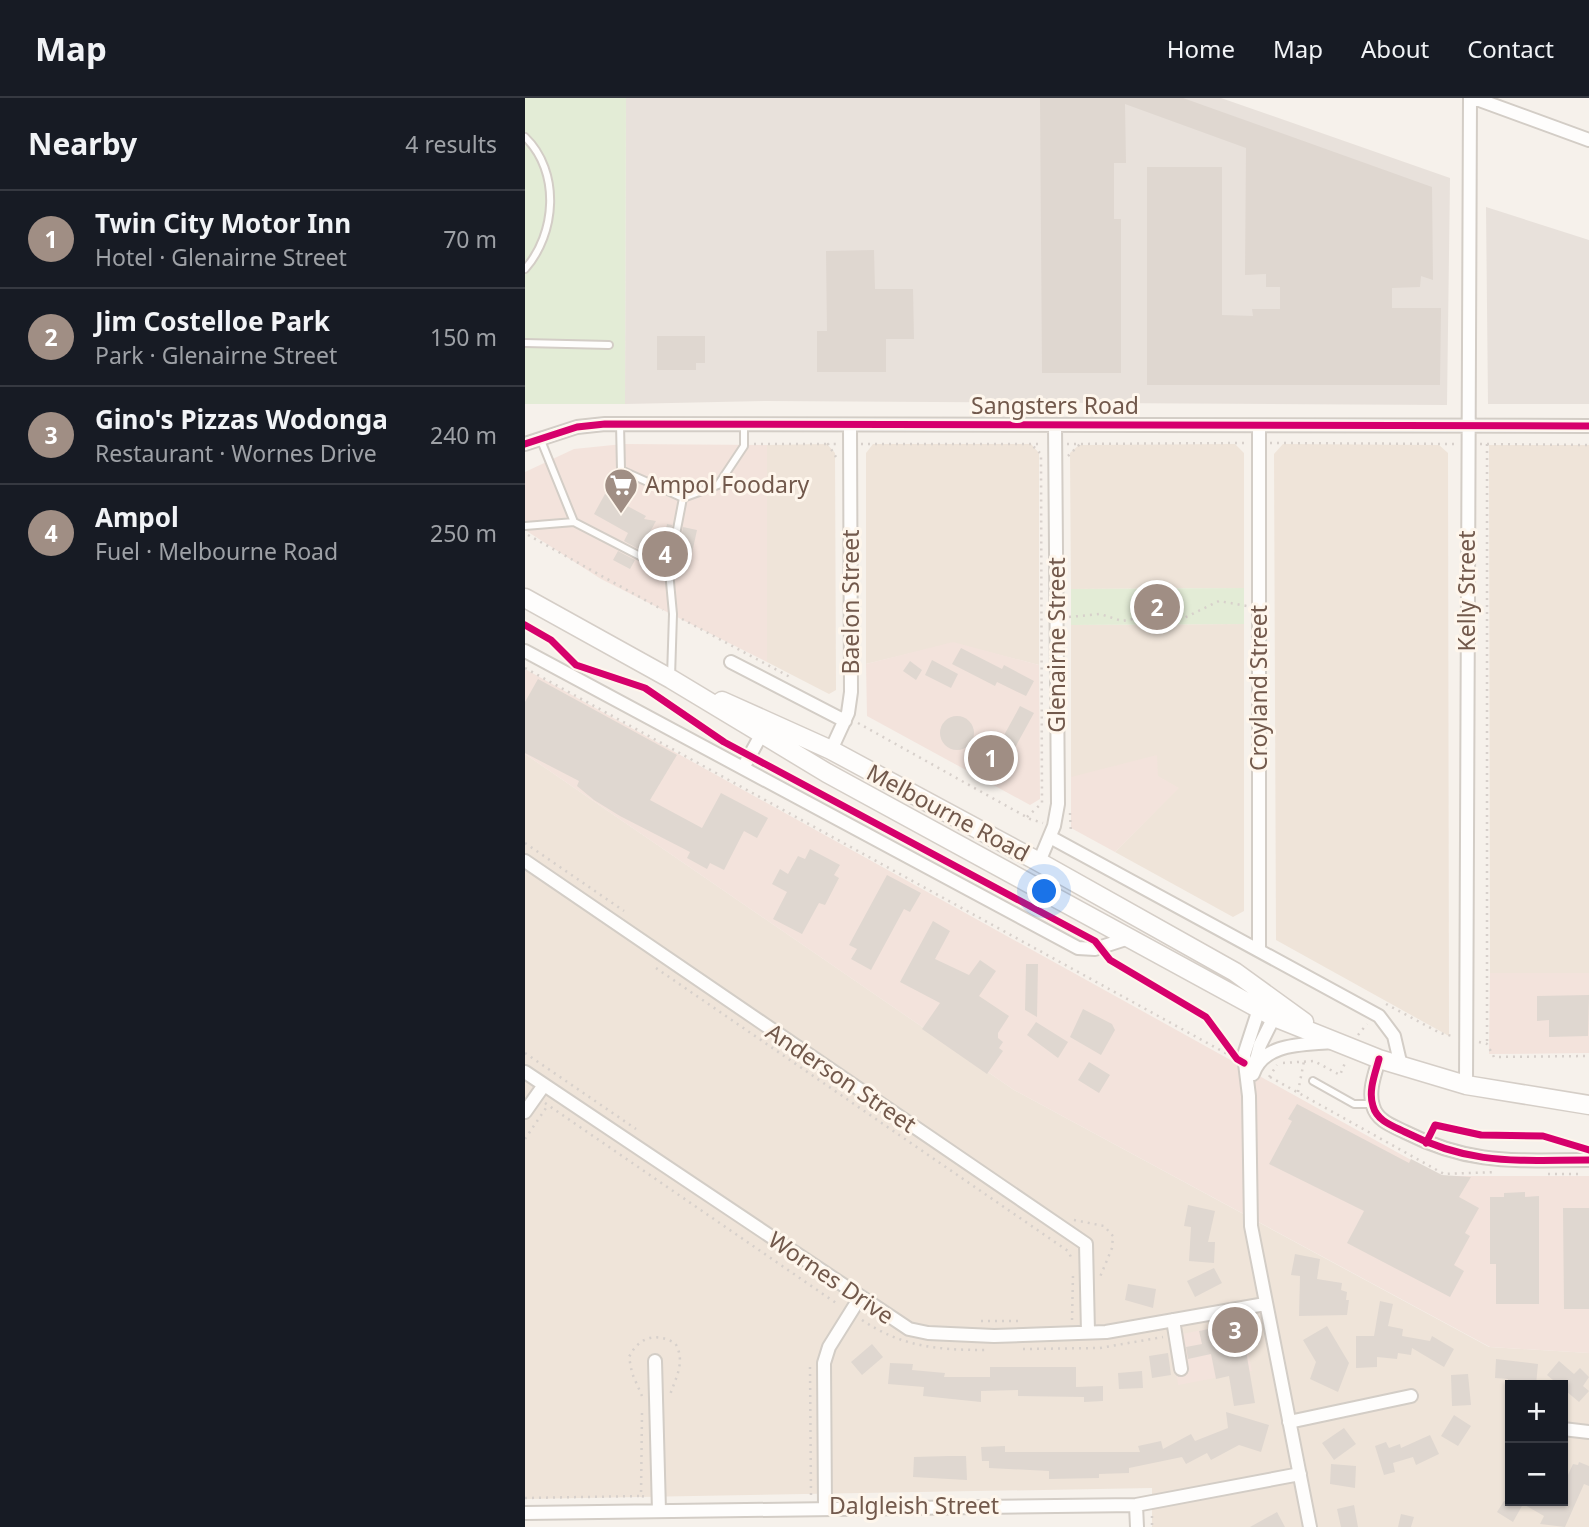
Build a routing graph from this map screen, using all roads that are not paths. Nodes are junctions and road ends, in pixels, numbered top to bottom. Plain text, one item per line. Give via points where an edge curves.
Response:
1 (1472, 98) edge
2 (525, 137) edge
3 (1589, 140) edge
4 (525, 269) edge
5 (525, 343) edge
6 (609, 345) dead end
7 (620, 424) junction
8 (1055, 425) junction
9 (1468, 425) junction
10 (744, 426) junction
11 (850, 426) junction
12 (1259, 426) junction
13 (1589, 426) edge
14 (540, 437) junction
15 (525, 444) edge
16 (683, 498) junction
17 (573, 522) junction
18 (525, 527) edge
19 (669, 571) junction
20 (525, 598) edge
21 (525, 651) edge
22 (731, 662) dead end
23 (671, 679) junction
24 (845, 721) junction
25 (761, 735) junction
26 (831, 750) junction
27 (743, 768) junction
28 (827, 774) junction
29 (1050, 837) junction
30 (525, 861) edge
31 (1039, 862) junction
32 (1125, 912) junction
33 (1122, 934) junction
34 (1259, 950) junction
35 (1270, 1009) junction
36 (1329, 1038) junction
37 (1379, 1059) junction
38 (1401, 1066) junction
39 (525, 1072) edge
40 (1253, 1074) junction
41 (1313, 1082) dead end
42 (1466, 1085) junction
43 (540, 1090) junction
44 (1249, 1096) junction
45 (1372, 1104) junction
46 (1589, 1105) edge
47 (525, 1112) edge
48 (1589, 1160) edge
49 (859, 1299) junction
50 (1265, 1304) junction
51 (1173, 1320) junction
52 (1088, 1326) junction
53 (655, 1361) dead end
54 (1181, 1369) dead end
55 (1411, 1396) dead end
56 (1289, 1422) junction
57 (1568, 1430) edge
58 (1589, 1432) edge
59 (1300, 1474) junction
60 (1136, 1504) junction
61 (825, 1507) junction
62 (659, 1511) junction
63 (525, 1513) edge
64 (1137, 1527) edge
65 (1310, 1527) edge

1 - 3 street
1 - 9 street, Kelly Street
2 - 4 lane via 540,159 550,195 543,244
5 - 6 lane
7 - 10 street, Sangsters Road
7 - 14 street, Sangsters Road via 577,427
7 - 16 lane via 621,470
8 - 11 street, Sangsters Road
8 - 12 street, Sangsters Road
8 - 29 street, Glenairne Street via 1058,804
9 - 12 street, Sangsters Road
9 - 13 street, Sangsters Road
9 - 42 street, Kelly Street
10 - 11 street, Sangsters Road
10 - 16 lane via 744,444 718,485
11 - 24 street, Baelon Street via 851,678
12 - 34 street, Croyland Street
14 - 15 street, Sangsters Road
14 - 17 lane
16 - 19 lane
17 - 18 lane
17 - 19 lane
19 - 23 lane
20 - 23 main road, Melbourne Road
21 - 27 street
22 - 24 street
23 - 25 main road, Melbourne Road
23 - 26 main road, Melbourne Road
24 - 26 street, Baelon Street
25 - 27 street
25 - 28 main road, Melbourne Road
26 - 28 main road, Baelon Street
26 - 31 main road, Melbourne Road
27 - 33 street via 1078,948 1095,949
28 - 33 main road, Melbourne Road
29 - 31 street, Glenairne Street
29 - 34 street, Melbourne Road
30 - 52 street, Anderson Street via 1086,1244
31 - 32 main road, Melbourne Road
32 - 33 main road
32 - 35 main road, Melbourne Road via 1223,965
33 - 35 main road, Melbourne Road
34 - 38 street, Melbourne Road via 1379,1016 1394,1036
35 - 36 main road, Melbourne Road
35 - 40 street
35 - 44 street via 1244,1052
36 - 37 main road, Melbourne Road
36 - 40 street via 1271,1052
37 - 38 main road, Melbourne Road
37 - 45 street
38 - 42 main road, Melbourne Road
39 - 43 street, Wornes Drive
40 - 44 street
41 - 45 lane via 1354,1104
42 - 46 main road, Melbourne Road
43 - 47 street
43 - 49 street, Wornes Drive
44 - 50 street via 1251,1226
45 - 48 street via 1384,1122 1457,1154 1498,1160
49 - 52 street, Wornes Drive via 909,1329 928,1333 994,1336
49 - 61 street via 824,1363
50 - 51 street, Wornes Drive
50 - 56 street
51 - 52 street, Wornes Drive via 1128,1330
51 - 54 street
53 - 62 street
55 - 56 street
56 - 59 street
57 - 58 street
59 - 60 street, Dalgleish Street
59 - 65 street
60 - 61 street, Dalgleish Street
60 - 64 street
61 - 62 street, Dalgleish Street
62 - 63 street, Dalgleish Street

